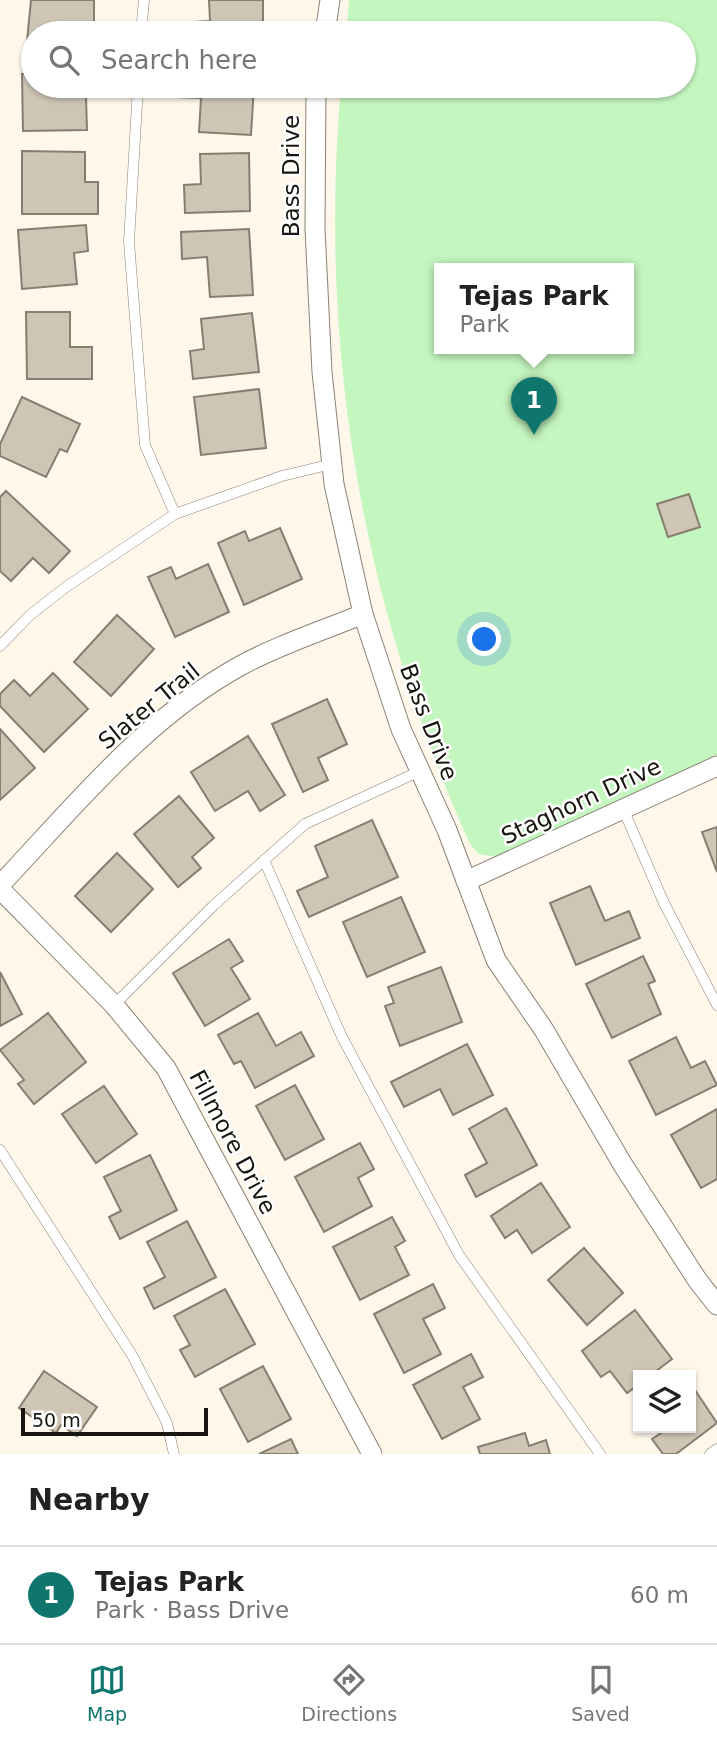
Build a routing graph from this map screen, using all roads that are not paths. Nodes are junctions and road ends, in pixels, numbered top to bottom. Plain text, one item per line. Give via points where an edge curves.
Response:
1 (144, 0) edge
2 (330, 0) edge
3 (143, 21) edge
4 (327, 21) edge
5 (137, 98) edge
6 (316, 98) edge
7 (332, 464) junction
8 (175, 514) junction
9 (363, 614) junction
10 (0, 646) edge
11 (717, 765) edge
12 (420, 771) junction
13 (623, 809) junction
14 (264, 860) junction
15 (466, 881) junction
16 (0, 887) edge
17 (114, 1004) junction
18 (717, 1005) edge
19 (0, 1150) edge
20 (717, 1306) edge
21 (717, 1449) edge
22 (174, 1454) edge
23 (372, 1454) edge
24 (600, 1454) edge
25 (710, 1454) edge

1 - 3 lane
2 - 4 street
5 - 8 lane via 129,242 145,445
6 - 7 street, Bass Drive via 315,229
7 - 8 lane via 282,476
7 - 9 street, Bass Drive
8 - 10 lane via 66,587
9 - 12 street, Bass Drive via 401,729
9 - 16 street, Slater Trail via 241,666 185,702 134,743
11 - 13 street, Staghorn Drive
12 - 14 lane via 305,824
12 - 15 street, Bass Drive
13 - 15 street, Staghorn Drive
13 - 18 lane via 664,903
14 - 17 lane
14 - 24 lane via 342,1037 459,1255
15 - 20 street, Bass Drive via 496,960
16 - 17 street, Fillmore Drive
17 - 23 street, Fillmore Drive via 166,1068
19 - 22 lane via 132,1355 167,1423
21 - 25 lane

